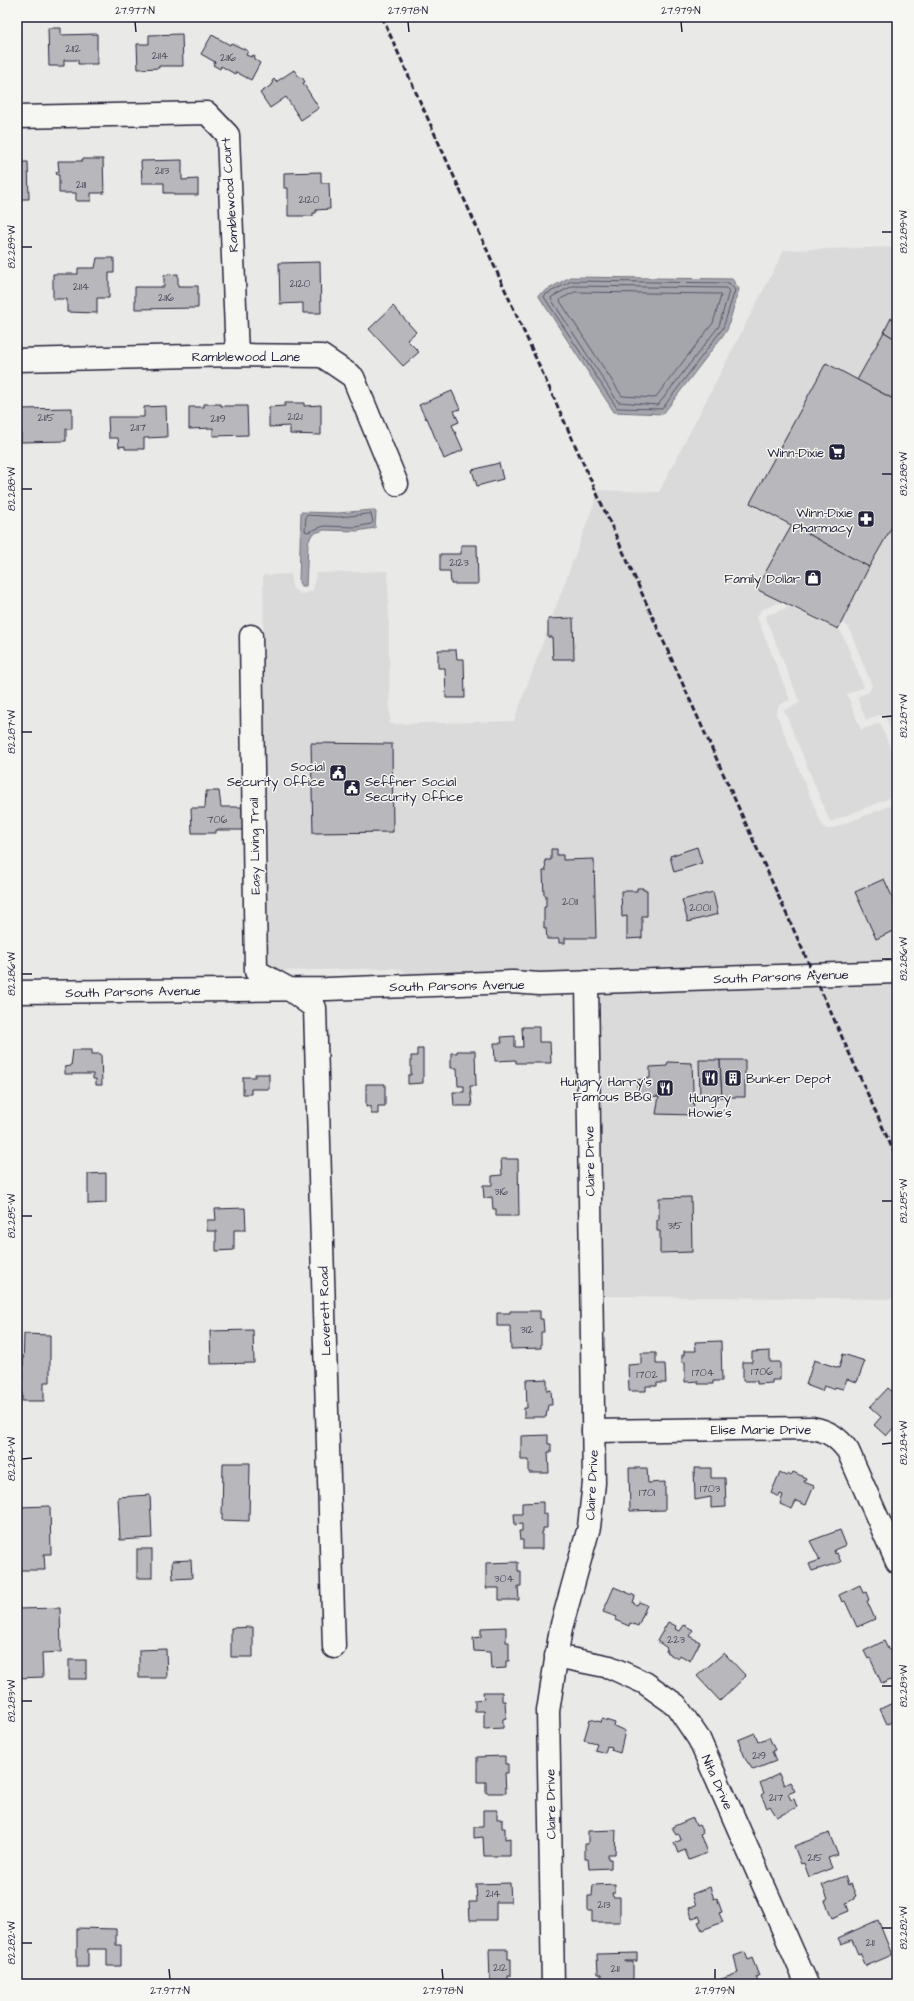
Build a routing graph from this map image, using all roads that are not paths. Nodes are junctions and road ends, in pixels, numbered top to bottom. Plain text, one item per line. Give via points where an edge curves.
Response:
1 (17, 117) edge
2 (237, 355) junction
3 (17, 360) edge
4 (397, 484) dead end
5 (251, 636) dead end
6 (897, 972) edge
7 (587, 982) junction
8 (289, 989) junction
9 (17, 992) edge
10 (594, 1431) junction
11 (897, 1562) edge
12 (334, 1647) dead end
13 (556, 1656) junction
14 (553, 1984) edge
15 (807, 1984) edge

1 - 2 street, Ramblewood Court via 208,113 228,135
2 - 3 street, Ramblewood Lane
2 - 4 street, Ramblewood Lane via 322,356 353,376
5 - 8 street, Easy Living Trail via 256,971
6 - 7 street, South Parsons Avenue
7 - 8 street, South Parsons Avenue
7 - 10 street, Claire Drive
8 - 9 street, South Parsons Avenue
8 - 12 street, Leverett Road via 315,1008
10 - 11 street, Elise Marie Drive via 812,1428 832,1434 841,1440 848,1451
10 - 13 street, Claire Drive via 594,1483 589,1527 561,1628
13 - 14 street, Claire Drive via 548,1711
13 - 15 street, Nita Drive via 610,1667 645,1683 676,1705 699,1740

